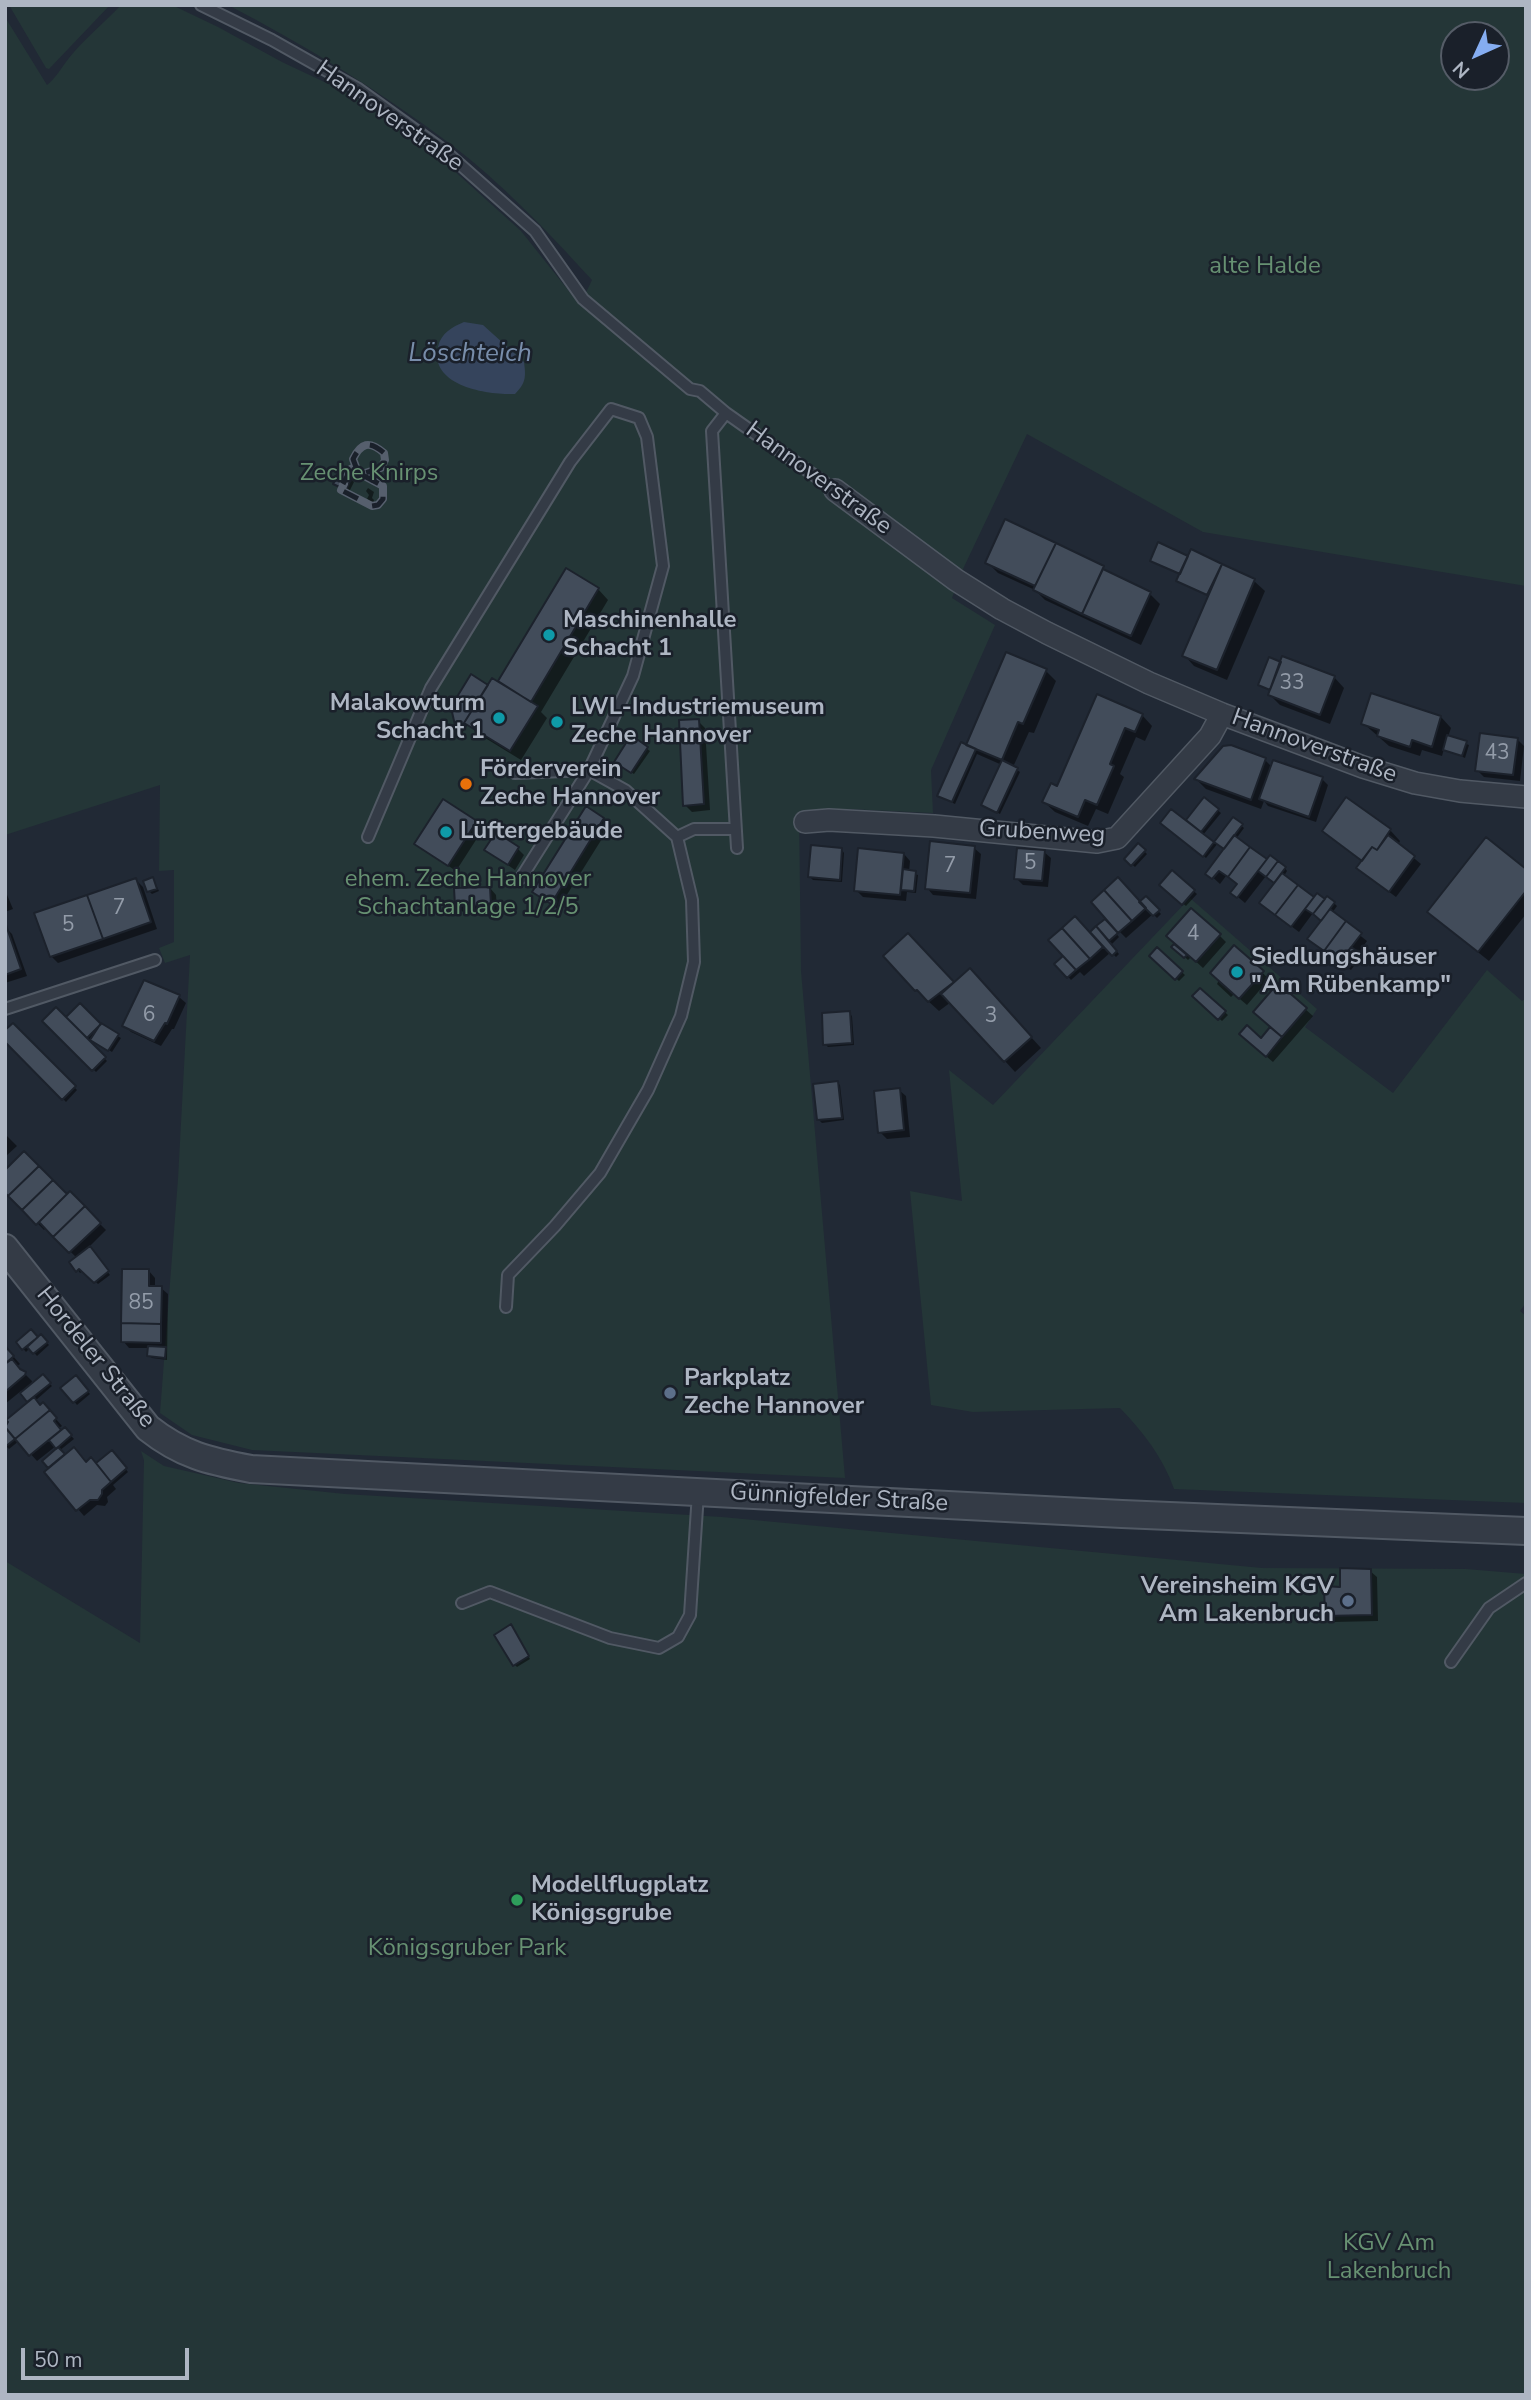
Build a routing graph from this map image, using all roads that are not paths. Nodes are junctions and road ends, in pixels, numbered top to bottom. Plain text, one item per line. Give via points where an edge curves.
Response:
1 (201, 5) edge
2 (726, 413) junction
3 (835, 490) joint
4 (1222, 714) junction
5 (589, 770) junction
6 (515, 773) dead end
7 (1526, 797) edge
8 (805, 822) dead end
9 (735, 829) junction
10 (368, 837) dead end
11 (677, 837) junction
12 (737, 848) dead end
13 (521, 878) dead end
14 (155, 960) dead end
15 (5, 1009) edge
16 (5, 1248) edge
17 (506, 1307) dead end
18 (159, 1436) joint
19 (698, 1493) junction
20 (1526, 1531) edge
21 (1526, 1583) edge
22 (463, 1603) dead end
23 (1451, 1662) dead end

1 - 2 lane, Hannoverstraße via 357,88 446,152 535,231 583,299 690,389 700,391
2 - 3 lane, Hannoverstraße
2 - 9 lane via 712,431
3 - 4 street, Hannoverstraße via 1002,609
4 - 7 street, Hannoverstraße via 1415,783
4 - 8 street, Grubenweg via 1210,736 1117,838 1097,842 934,826
5 - 6 lane
5 - 10 lane via 633,676 663,566 648,437 639,418 611,409 558,481 431,688
5 - 11 lane via 625,790
5 - 13 lane
9 - 11 lane via 694,829
9 - 12 lane
11 - 17 lane via 692,900 694,962 681,1016 648,1090 600,1173 508,1275
14 - 15 lane
16 - 18 street, Hordeler Straße
18 - 19 street, Günnigfelder Straße via 191,1454 251,1469
19 - 20 street, Günnigfelder Straße
19 - 22 lane via 690,1615 678,1637 659,1647 610,1638 490,1592
21 - 23 lane via 1489,1608

